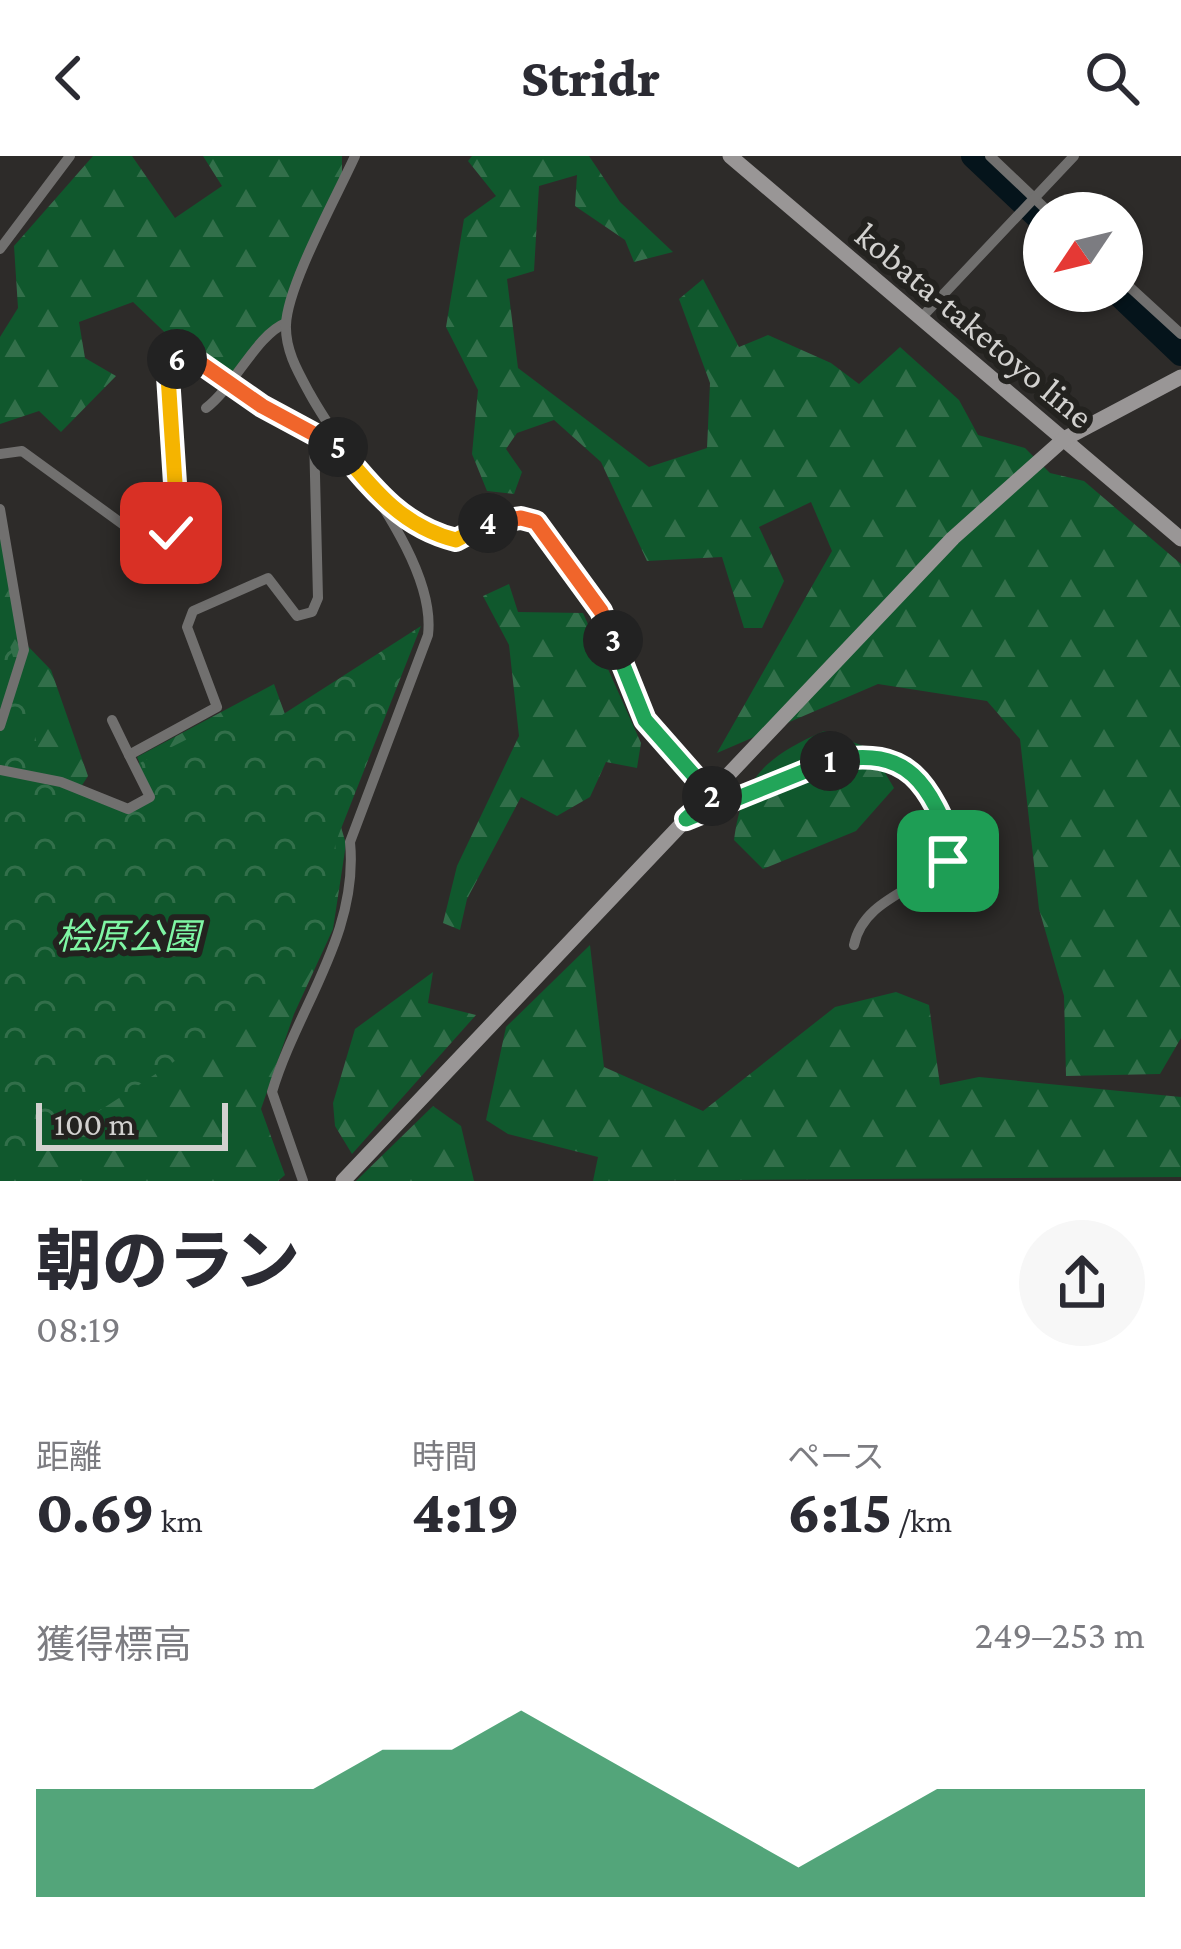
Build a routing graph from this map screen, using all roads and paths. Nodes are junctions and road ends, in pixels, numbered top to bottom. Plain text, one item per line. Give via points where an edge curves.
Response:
1 (70, 156) edge
2 (355, 156) edge
3 (730, 156) edge
4 (990, 156) edge
5 (1074, 156) edge
6 (1027, 192) edge
7 (1041, 192) edge
8 (1023, 209) edge
9 (0, 249) edge
10 (1143, 299) edge
11 (921, 318) junction
12 (286, 323) junction
13 (1181, 334) edge
14 (1181, 377) edge
15 (232, 386) junction
16 (313, 400) junction
17 (206, 408) dead end
18 (312, 433) junction
19 (1064, 439) junction
20 (338, 446) junction
21 (0, 454) edge
22 (374, 494) junction
23 (0, 509) edge
24 (1181, 539) edge
25 (112, 720) dead end
26 (0, 726) edge
27 (129, 755) junction
28 (0, 770) edge
29 (714, 794) junction
30 (686, 819) junction
31 (854, 946) dead end
32 (303, 1181) edge
33 (343, 1181) edge

1 - 9 street
2 - 12 street
3 - 11 street, kobata-taketoyo line
4 - 6 street
5 - 7 street
8 - 11 street
10 - 13 street
11 - 19 street, kobata-taketoyo line
12 - 15 street via 265,338
12 - 16 street via 291,356
14 - 19 street
15 - 17 street
15 - 18 street
15 - 21 street via 186,353 170,368 177,514 162,540 143,538 22,451
16 - 18 street
16 - 20 street
18 - 20 street
18 - 27 street via 316,606 297,616 268,578 193,611 187,627 218,706
19 - 24 street, kobata-taketoyo line
19 - 29 street via 953,538
20 - 22 street
22 - 29 street via 431,534 456,540 488,524 536,522 601,611 645,720
22 - 32 street via 431,607 428,635 350,842 346,912 272,1092
23 - 26 street via 24,650
25 - 27 street
27 - 28 street via 150,797 128,809 61,782
29 - 30 street
30 - 31 street via 813,764 882,755 900,761 940,812 956,851 874,910 858,925
30 - 33 street

